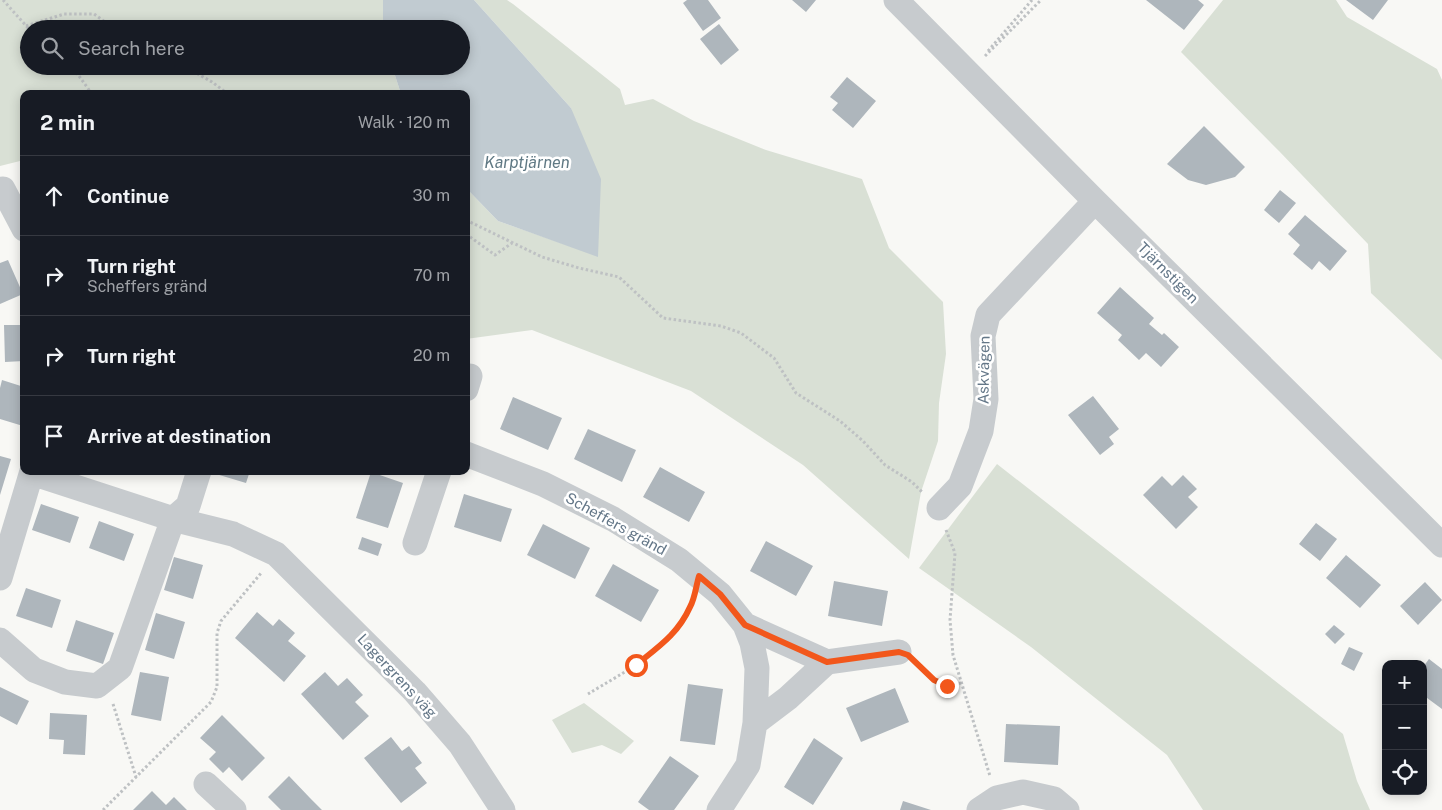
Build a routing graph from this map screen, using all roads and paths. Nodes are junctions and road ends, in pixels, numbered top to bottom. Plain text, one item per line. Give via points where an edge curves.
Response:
1 (3, 0) edge
2 (896, 0) edge
3 (1032, 0) edge
4 (1041, 0) edge
5 (21, 20) edge
6 (47, 20) edge
7 (102, 20) edge
8 (969, 73) junction
9 (78, 75) edge
10 (200, 75) edge
11 (89, 90) edge
12 (223, 90) edge
13 (3, 189) dead end
14 (1095, 201) junction
15 (20, 221) edge
16 (470, 222) edge
17 (470, 237) edge
18 (512, 243) junction
19 (470, 456) edge
20 (31, 475) edge
21 (41, 475) edge
22 (198, 475) edge
23 (438, 475) edge
24 (938, 508) joint
25 (173, 519) junction
26 (415, 543) dead end
27 (1442, 544) edge
28 (276, 554) junction
29 (954, 554) dead end
30 (699, 576) junction
31 (0, 578) edge
32 (745, 625) junction
33 (0, 640) edge
34 (899, 652) joint
35 (827, 662) junction
36 (106, 679) junction
37 (961, 683) junction
38 (588, 694) dead end
39 (755, 723) junction
40 (136, 777) junction
41 (206, 784) dead end
42 (988, 804) edge
43 (103, 810) edge
44 (234, 810) edge
45 (503, 810) edge
46 (719, 810) edge
47 (1067, 810) edge

1 - 5 path
2 - 8 street, Tjärnstigen
3 - 8 path
4 - 8 path
6 - 7 path via 64,14 94,14
8 - 14 street, Tjärnstigen
9 - 11 path
10 - 12 path
13 - 15 street
14 - 24 street, Askvägen via 988,315 983,336 986,398 980,431 960,486
14 - 27 street, Tjärnstigen
16 - 18 path
17 - 18 path via 495,255
18 - 24 path via 542,257 619,277 663,318 720,326 740,334 774,358 796,393 840,422 885,466 912,482
19 - 30 street, Scheffers gränd via 543,484 613,519
20 - 31 street
21 - 25 street, Lagergrens väg
22 - 25 street via 188,506
23 - 26 street
25 - 28 street, Lagergrens väg via 233,534
25 - 36 street via 120,668
28 - 40 path via 221,621 217,633 217,687 211,702
28 - 45 street, Lagergrens väg via 415,692 460,744
29 - 37 path via 950,620 953,655
30 - 32 street, Scheffers gränd via 720,594
30 - 38 path via 691,606 671,637 636,665
32 - 35 street, Scheffers gränd
32 - 39 street, Scheffers gränd via 757,668
33 - 36 street via 34,670 65,682 97,686
34 - 35 street
34 - 37 path via 908,655 934,680 947,686
35 - 39 street
36 - 40 path
37 - 42 path
39 - 46 street, Scheffers gränd via 748,765
40 - 43 path
41 - 44 street
42 - 47 street via 1022,792 1054,799

